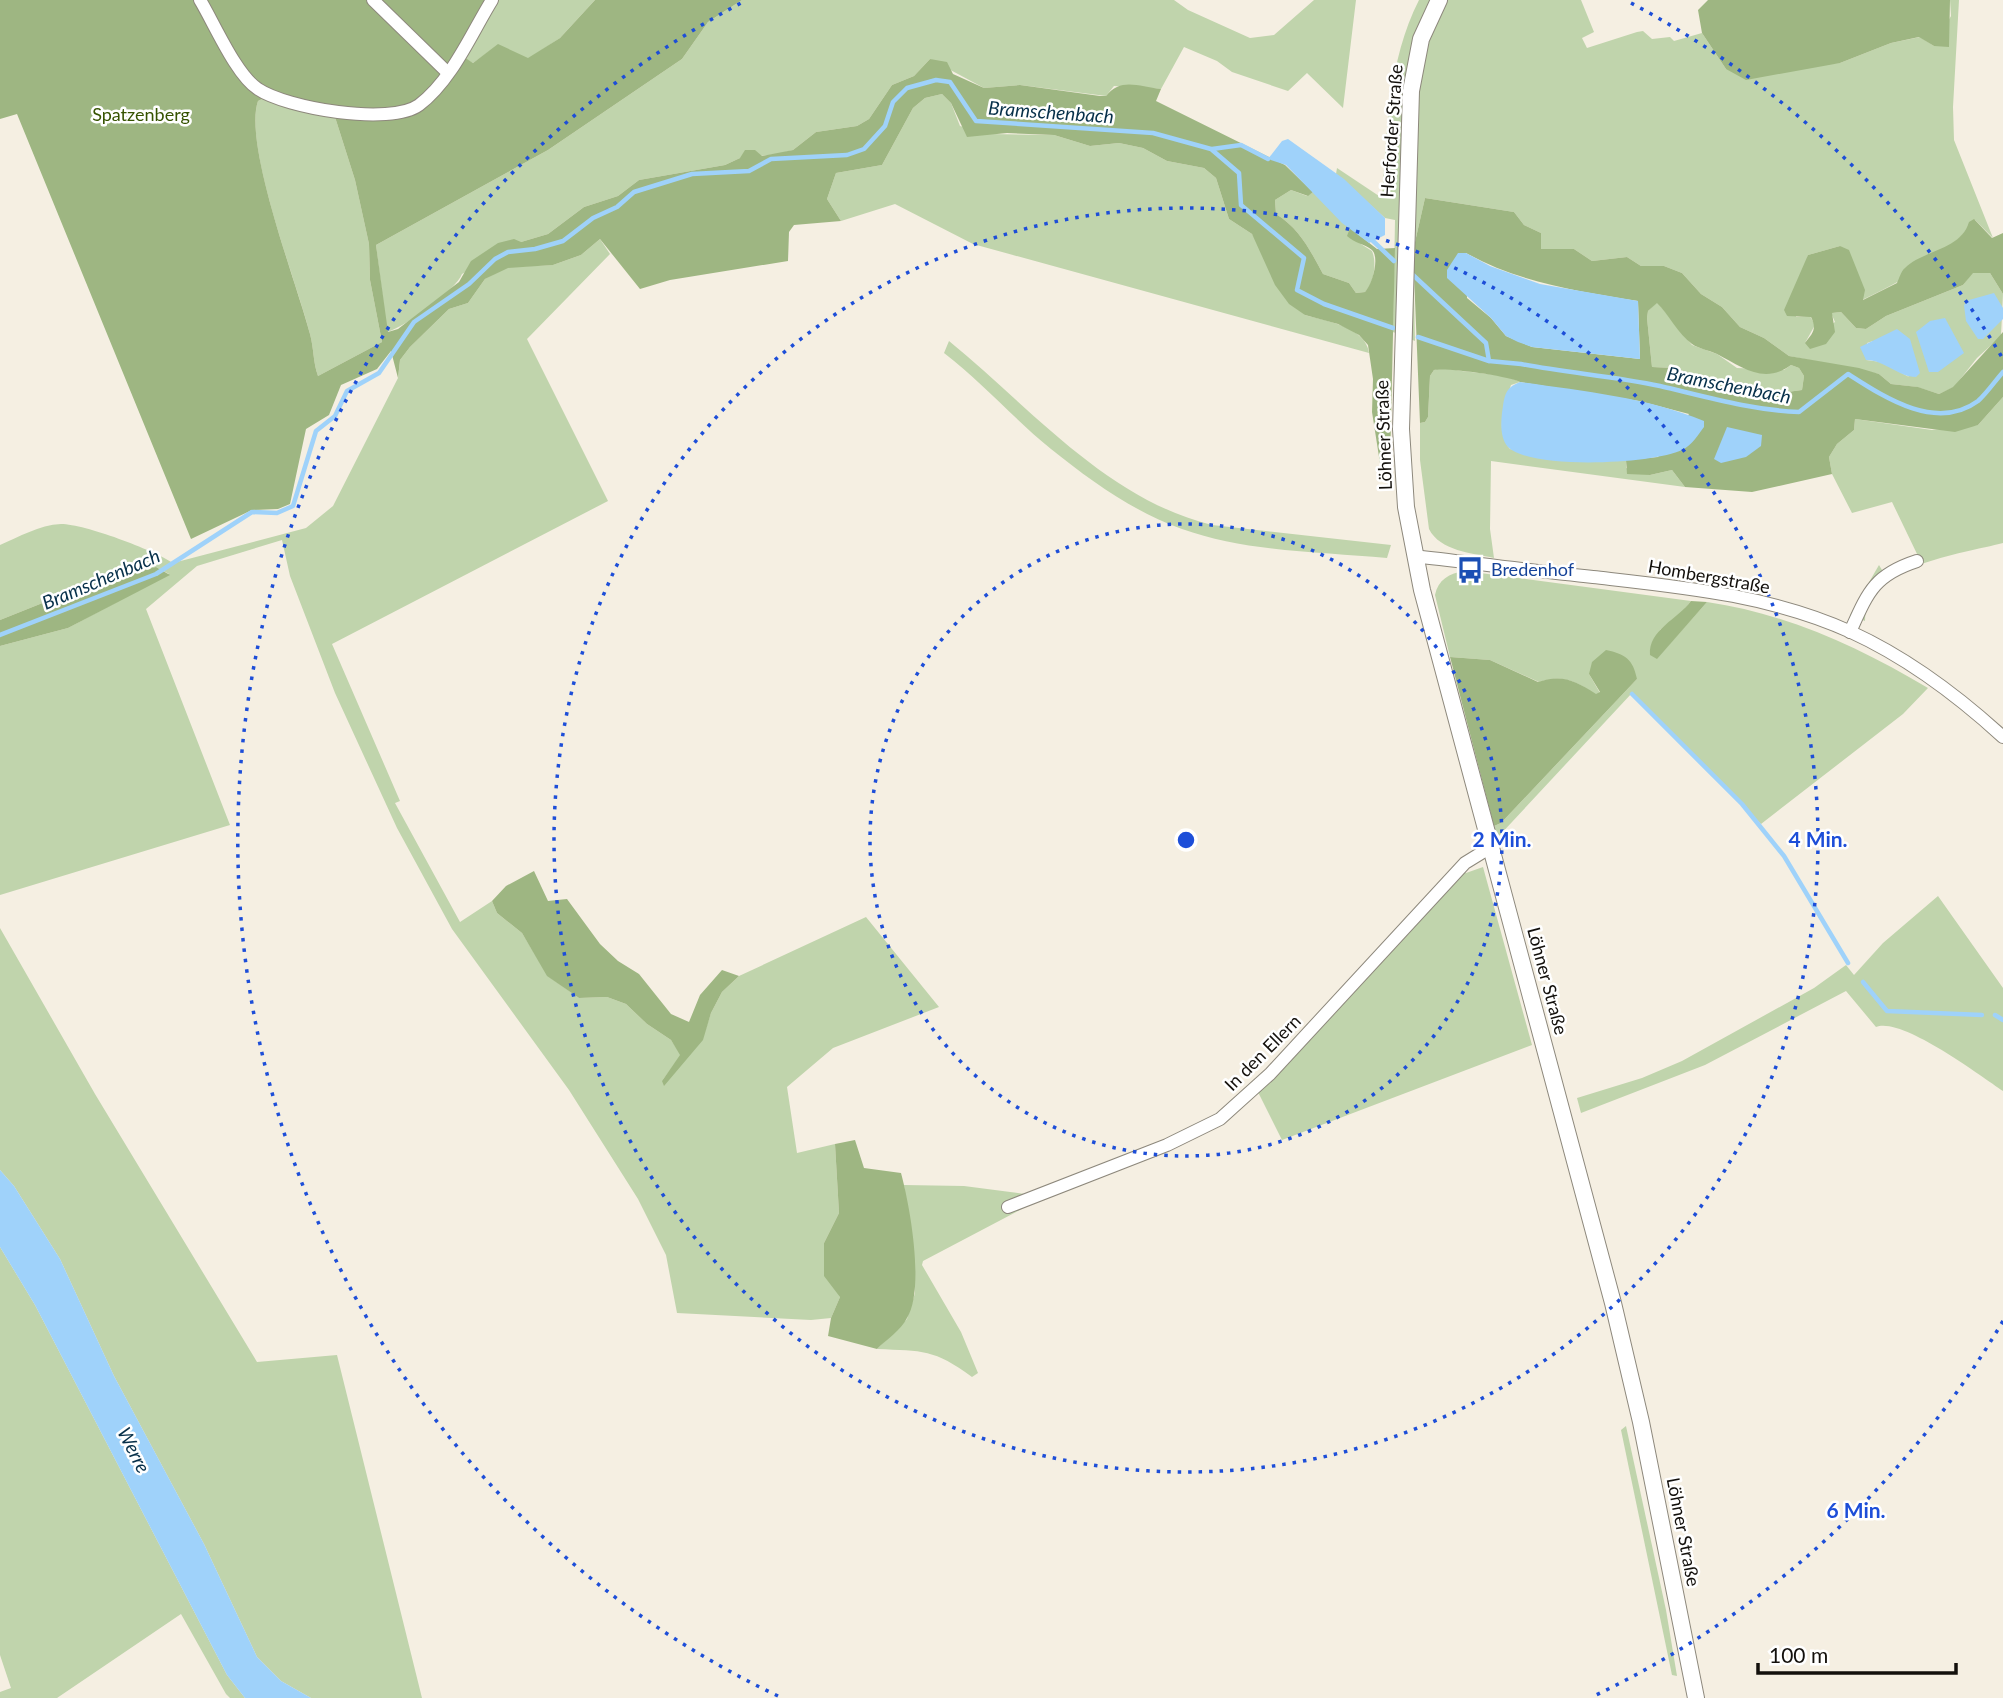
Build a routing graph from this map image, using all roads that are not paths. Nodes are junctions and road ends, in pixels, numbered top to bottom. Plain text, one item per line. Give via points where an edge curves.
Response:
1 (200, 0) edge
2 (373, 0) edge
3 (492, 0) edge
4 (1440, 0) edge
5 (448, 73) junction
6 (1405, 269) joint
7 (1414, 556) junction
8 (1917, 561) dead end
9 (1850, 632) junction
10 (2003, 737) edge
11 (1491, 848) junction
12 (1008, 1208) dead end
13 (1696, 1698) edge

1 - 5 street via 257,89 318,109 386,114 418,106
2 - 5 street
3 - 5 street
4 - 6 main road, Herforder Straße via 1421,39 1411,91
6 - 7 main road, Löhner Straße via 1401,441
7 - 9 street, Hombergstraße via 1720,593 1760,601
7 - 11 main road, Löhner Straße
8 - 9 street via 1880,577
9 - 10 street, Hombergstraße via 1935,680
11 - 12 street, In den Ellern via 1465,863 1270,1074 1220,1119
11 - 13 main road, Löhner Straße via 1613,1303

